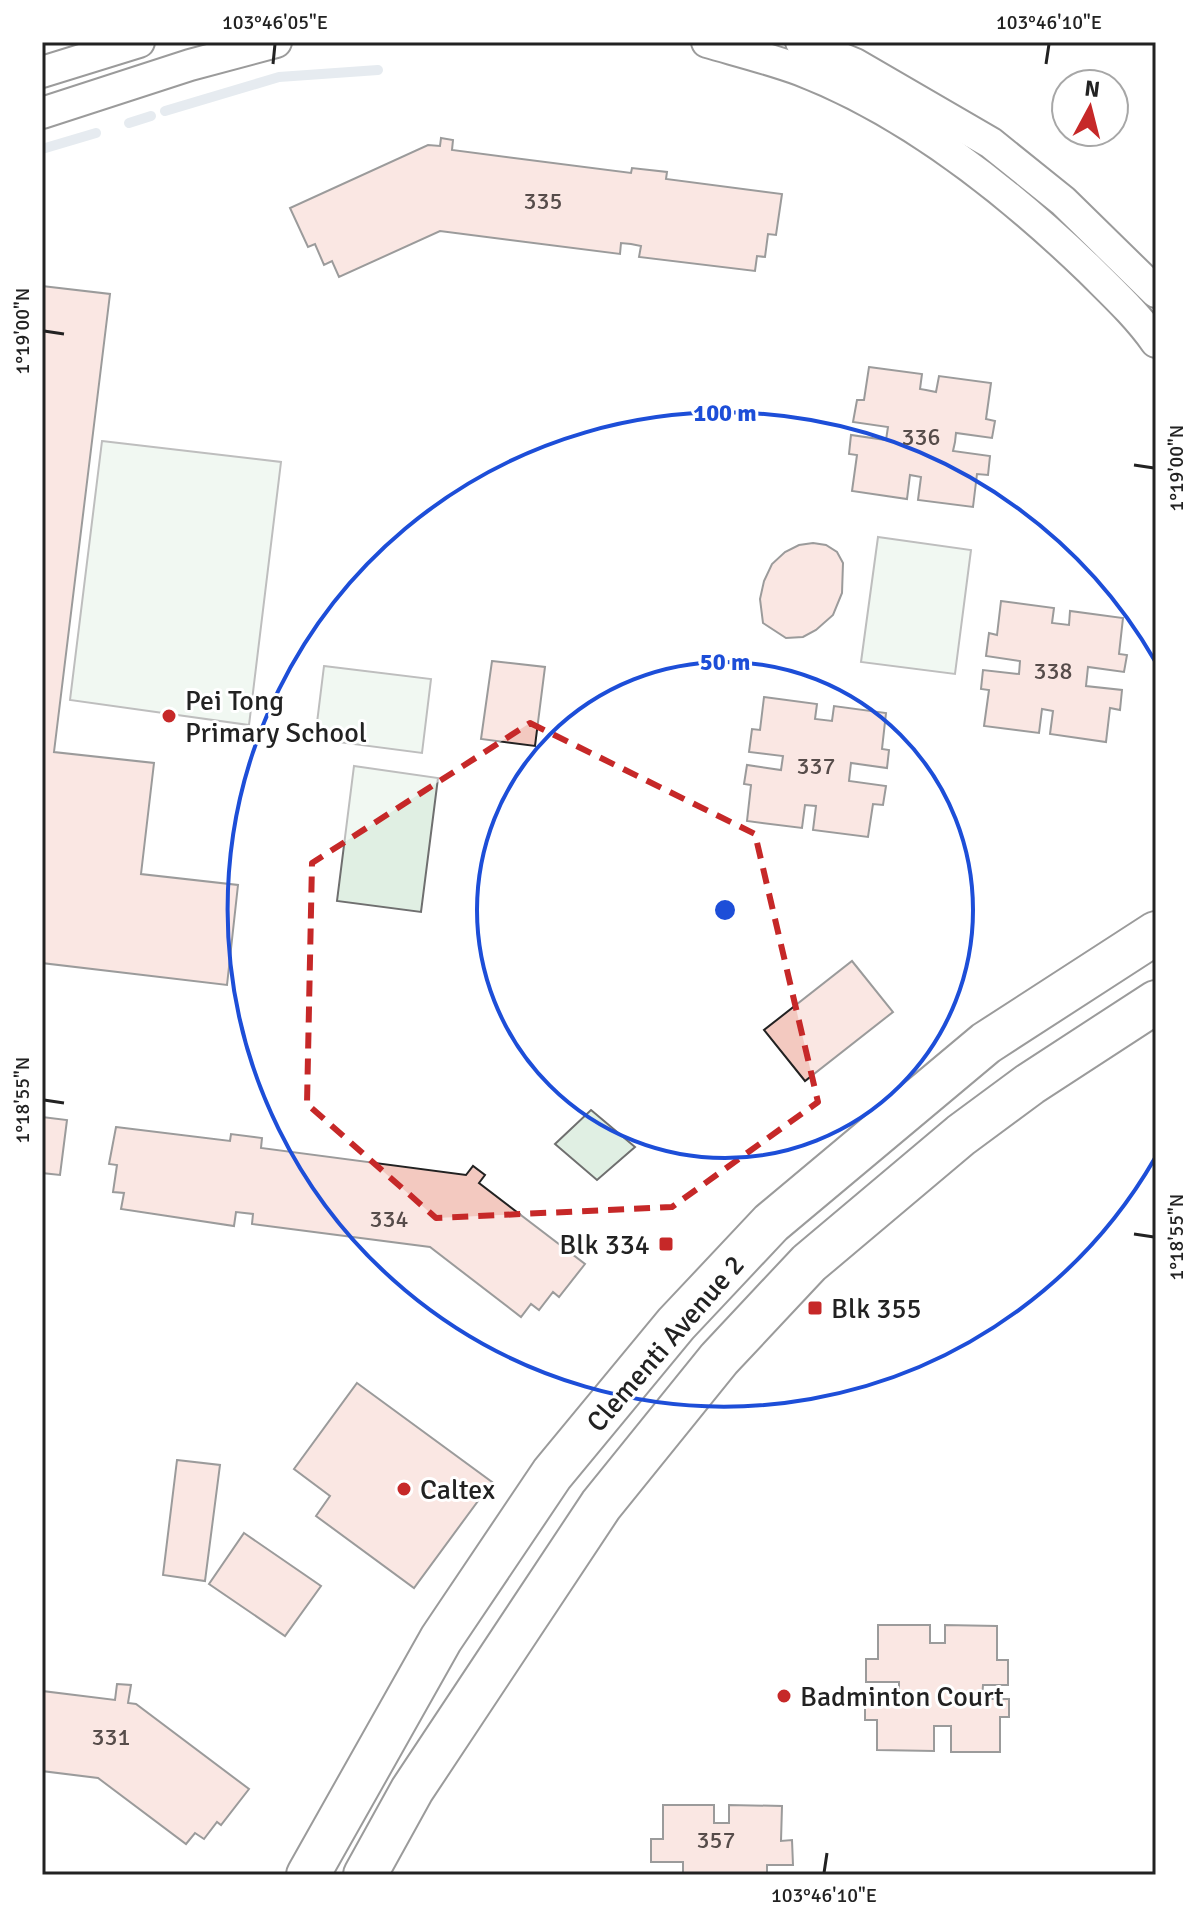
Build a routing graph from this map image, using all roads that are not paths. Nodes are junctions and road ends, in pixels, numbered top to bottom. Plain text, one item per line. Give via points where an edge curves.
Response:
1 (139, 42) edge
2 (276, 42) edge
3 (707, 42) edge
4 (801, 42) edge
5 (42, 72) edge
6 (42, 113) edge
7 (1156, 292) edge
8 (1156, 342) edge
9 (1156, 933) edge
10 (1156, 1002) edge
11 (308, 1875) edge
12 (365, 1875) edge

1 - 5 street
2 - 6 street
3 - 8 street via 801,71 879,108 926,138 1043,225 1141,320
4 - 7 street via 855,64 991,143 1063,201
9 - 11 main road, Clementi Avenue 2 via 986,1043 771,1223 676,1324 552,1474 441,1639
10 - 12 main road, Clementi Avenue 2 via 961,1135 809,1263 719,1359 601,1505 412,1790

